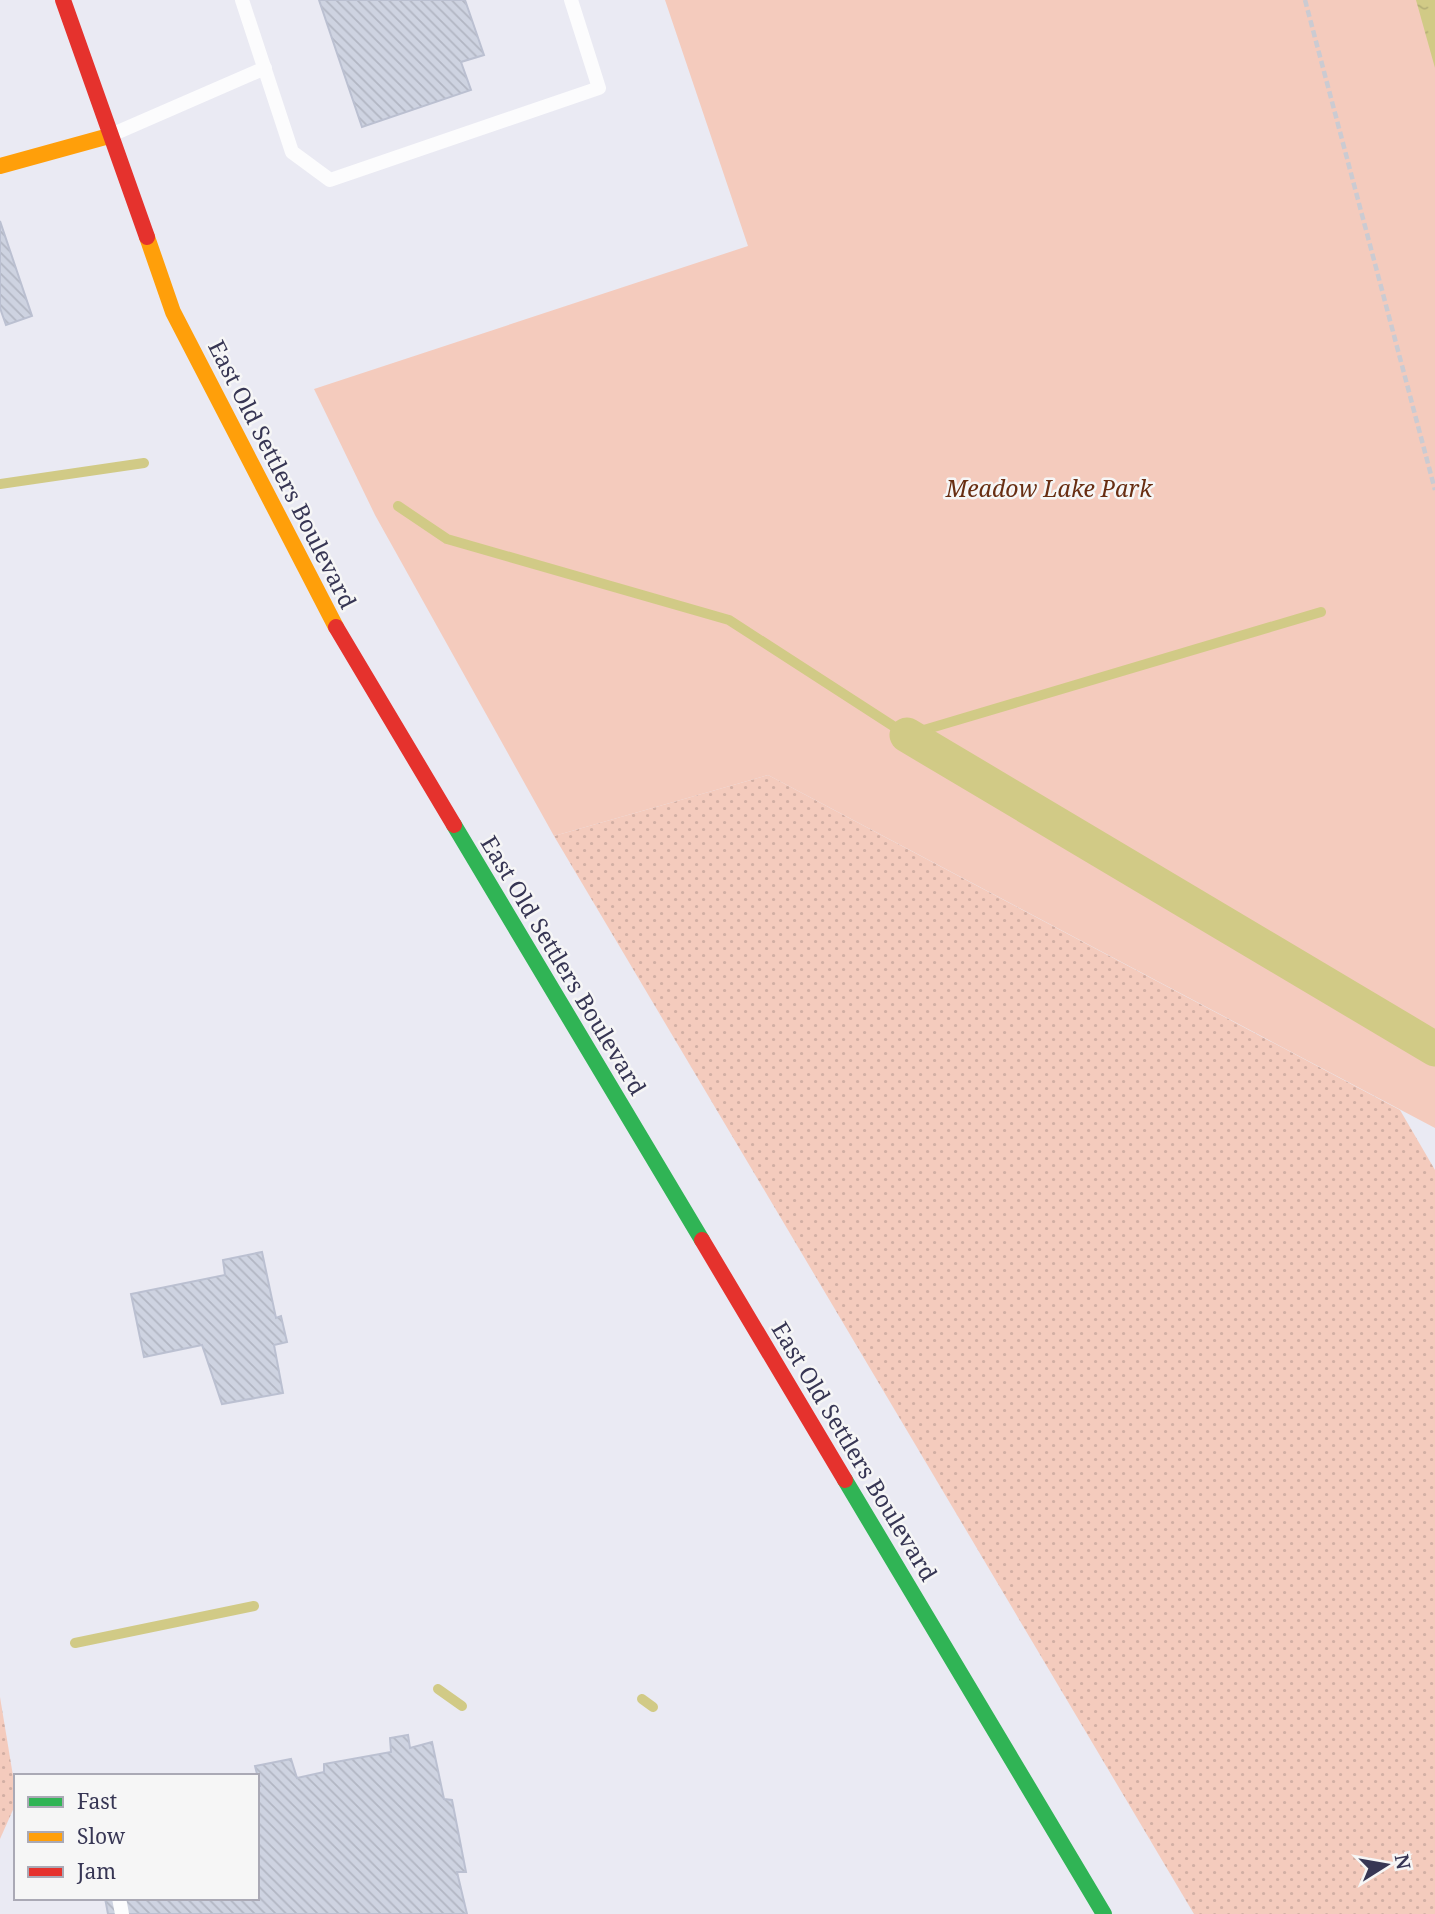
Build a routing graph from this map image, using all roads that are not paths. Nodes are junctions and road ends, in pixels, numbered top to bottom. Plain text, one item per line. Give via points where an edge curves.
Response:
1 (63, 0) edge
2 (242, 0) edge
3 (571, 0) edge
4 (265, 68) junction
5 (110, 135) junction
6 (0, 166) edge
7 (1104, 1914) edge

1 - 5 main road, East Old Settlers Boulevard
2 - 4 lane
3 - 4 lane via 599,89 330,180 292,152
4 - 5 lane
5 - 6 main road
5 - 7 main road, East Old Settlers Boulevard via 173,312 340,634

